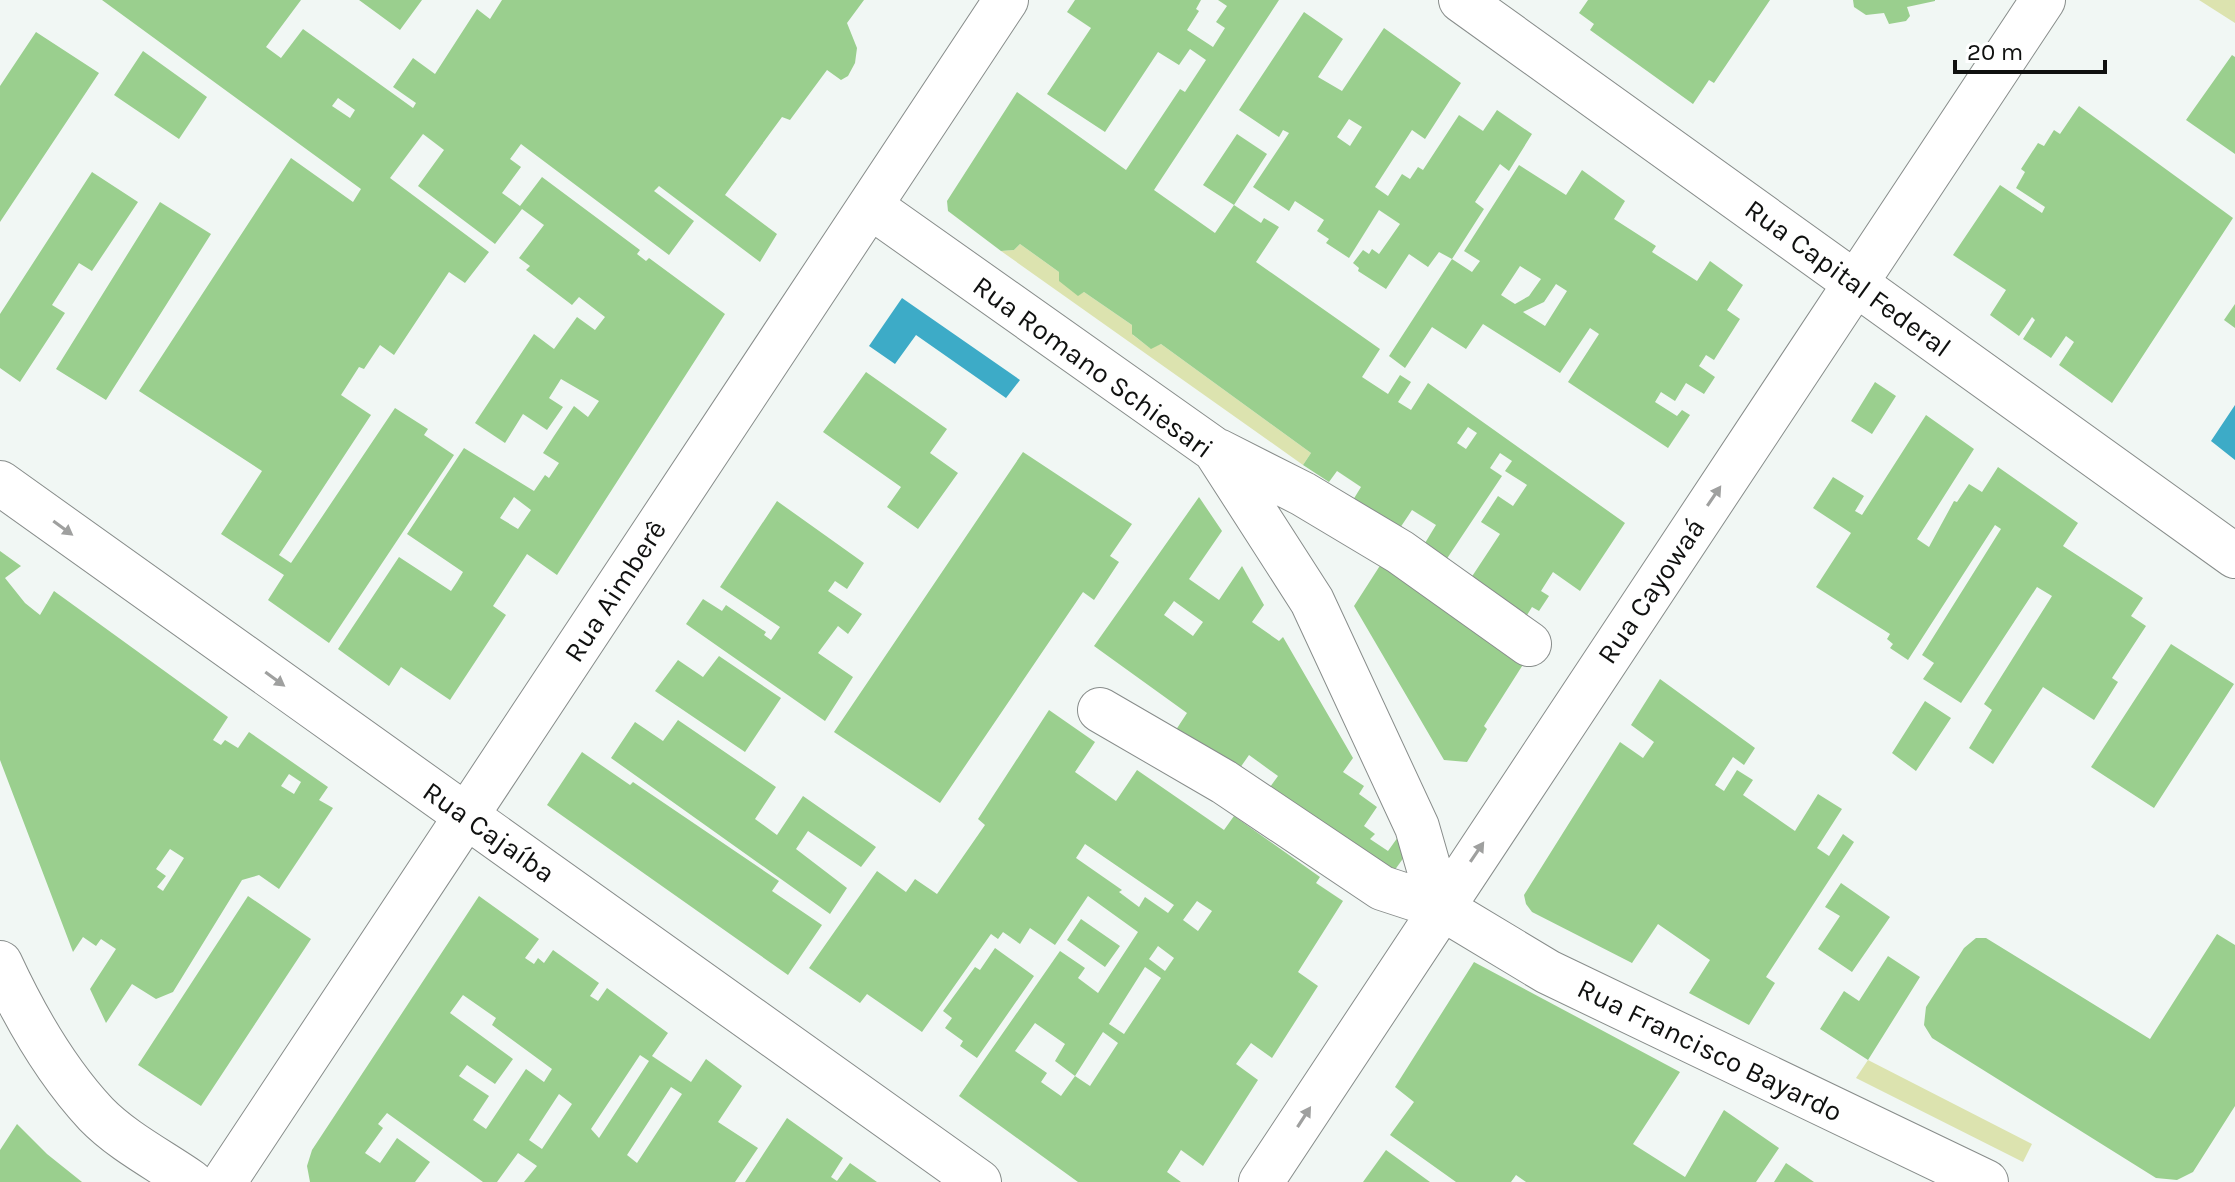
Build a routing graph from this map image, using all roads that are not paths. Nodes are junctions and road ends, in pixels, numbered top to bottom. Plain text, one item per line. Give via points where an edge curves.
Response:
1 (1006, 0) edge
2 (1461, 0) edge
3 (2043, 0) edge
4 (870, 206) junction
5 (1856, 284) junction
6 (1215, 450) junction
7 (0, 483) edge
8 (2235, 556) edge
9 (1529, 644) dead end
10 (1100, 710) dead end
11 (467, 817) junction
12 (1440, 907) junction
13 (0, 963) edge
14 (191, 1182) edge
15 (224, 1182) edge
16 (979, 1182) edge
17 (1261, 1182) edge
18 (1986, 1182) edge

1 - 4 street, Rua Aimberê
2 - 5 street, Rua Capital Federal
3 - 5 street, Rua Cayowaá
4 - 6 street, Rua Romano Schiesari
4 - 11 street, Rua Aimberê
5 - 8 street, Rua Capital Federal
12 -> 5 street, Rua Cayowaá
6 - 9 street via 1400,552
6 - 12 street, Rua Romano Schiesari via 1312,601 1417,827
7 -> 11 street, Rua Cajaíba
10 - 12 street, Rua Francisco Bayardo via 1224,782 1382,888
11 - 15 street, Rua Aimberê
11 - 16 street, Rua Cajaíba
17 -> 12 street, Rua Cayowaá
12 - 18 street, Rua Francisco Bayardo via 1548,972
13 - 14 street via 21,1008 98,1115

